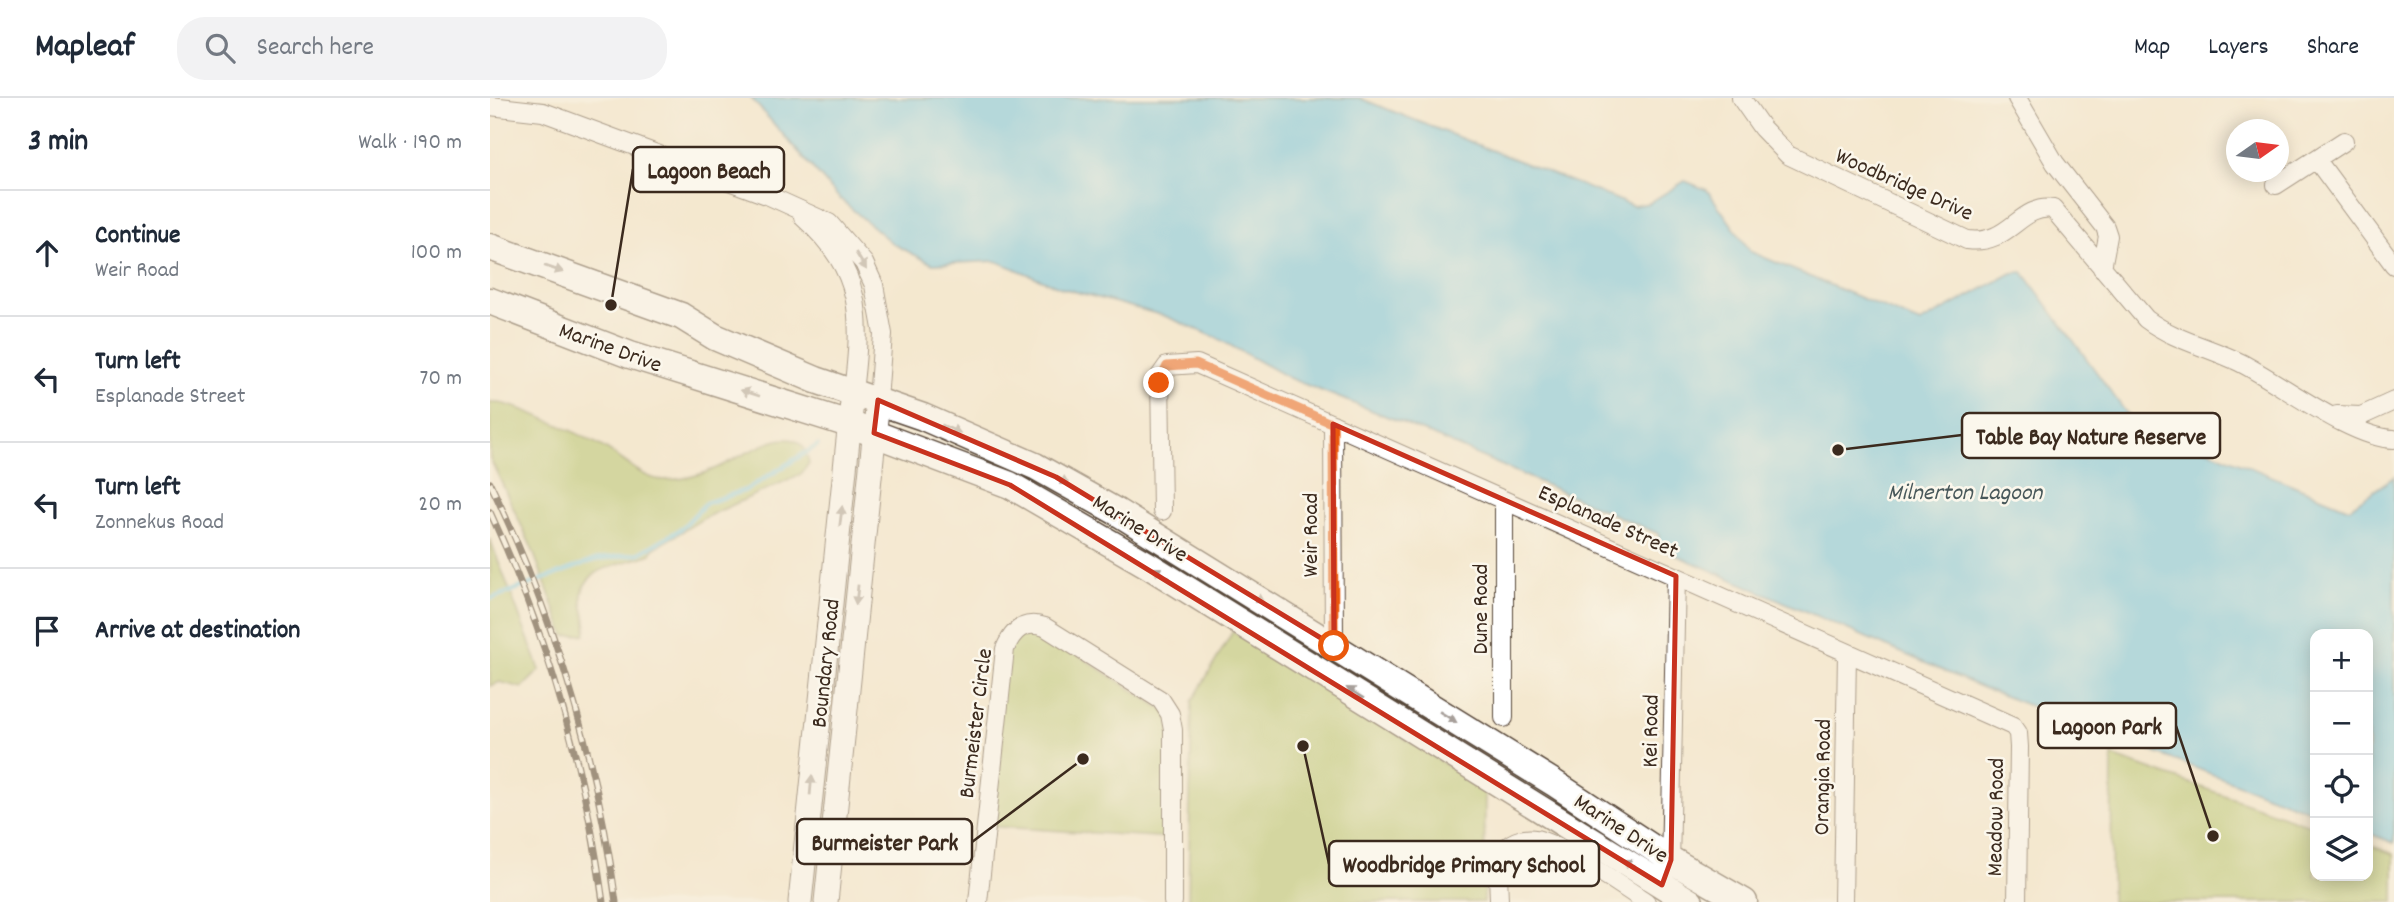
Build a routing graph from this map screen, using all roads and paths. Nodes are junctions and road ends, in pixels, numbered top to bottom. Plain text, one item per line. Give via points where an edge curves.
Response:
1 (1741, 98) edge
2 (2017, 98) edge
3 (490, 106) edge
4 (2344, 141) dead end
5 (2316, 159) junction
6 (2276, 185) dead end
7 (791, 205) junction
8 (490, 247) edge
9 (2394, 265) edge
10 (2102, 268) junction
11 (490, 301) edge
12 (865, 396) junction
13 (2394, 401) edge
14 (2330, 414) junction
15 (849, 424) junction
16 (1333, 424) junction
17 (874, 433) junction
18 (2394, 439) edge
19 (1503, 500) junction
20 (1162, 510) dead end
21 (1675, 576) junction
22 (1334, 646) junction
23 (1847, 653) junction
24 (1504, 718) dead end
25 (2018, 733) joint
26 (1660, 882) edge
27 (800, 902) edge
28 (826, 902) edge
29 (978, 902) edge
30 (1173, 902) edge
31 (1499, 902) edge
32 (1690, 902) edge
33 (1744, 902) edge
34 (1843, 902) edge
35 (2017, 902) edge

1 - 10 street, Woodbridge Drive via 1788,155 1828,176 1980,242 1997,238 2038,209 2053,209
2 - 10 street via 2056,163 2105,227
3 - 7 street via 543,112
4 - 5 street
5 - 6 street
5 - 9 street
7 - 12 street via 835,250 853,290
7 -> 12 street via 829,223 864,263 874,285 883,334
8 -> 12 main road, Marine Drive via 681,316 715,337
10 - 14 street, Woodbridge Drive via 2162,331 2239,362
15 -> 11 main road, Marine Drive via 629,355
12 - 15 main road, Boundary Road
12 - 17 main road, Boundary Road
12 -> 22 main road, Marine Drive via 1056,477
13 - 14 street, Woodbridge Drive via 2361,416
14 - 18 street, Woodbridge Drive via 2366,433
15 - 17 main road, Marine Drive
27 -> 15 main road, Boundary Road
16 - 19 street, Esplanade Street
16 - 20 street, Esplanade Street via 1196,364 1175,364 1162,371 1159,383
16 - 22 street, Weir Road
26 -> 17 main road, Marine Drive via 1148,565 1010,485
17 -> 28 main road, Boundary Road
19 - 21 street, Esplanade Street
19 - 24 street, Dune Road
21 - 23 street, Esplanade Street
21 - 26 street, Kei Road
22 -> 26 main road, Marine Drive
23 - 25 street, Esplanade Street via 2013,726
23 - 34 street, Orangia Road
25 - 35 street, Meadow Road
26 - 31 street via 1524,838 1502,856
26 - 32 main road, Marine Drive
26 - 33 main road, Marine Drive
29 - 30 street, Burmeister Circle via 1005,649 1017,629 1030,624 1045,627 1161,701 1170,714

